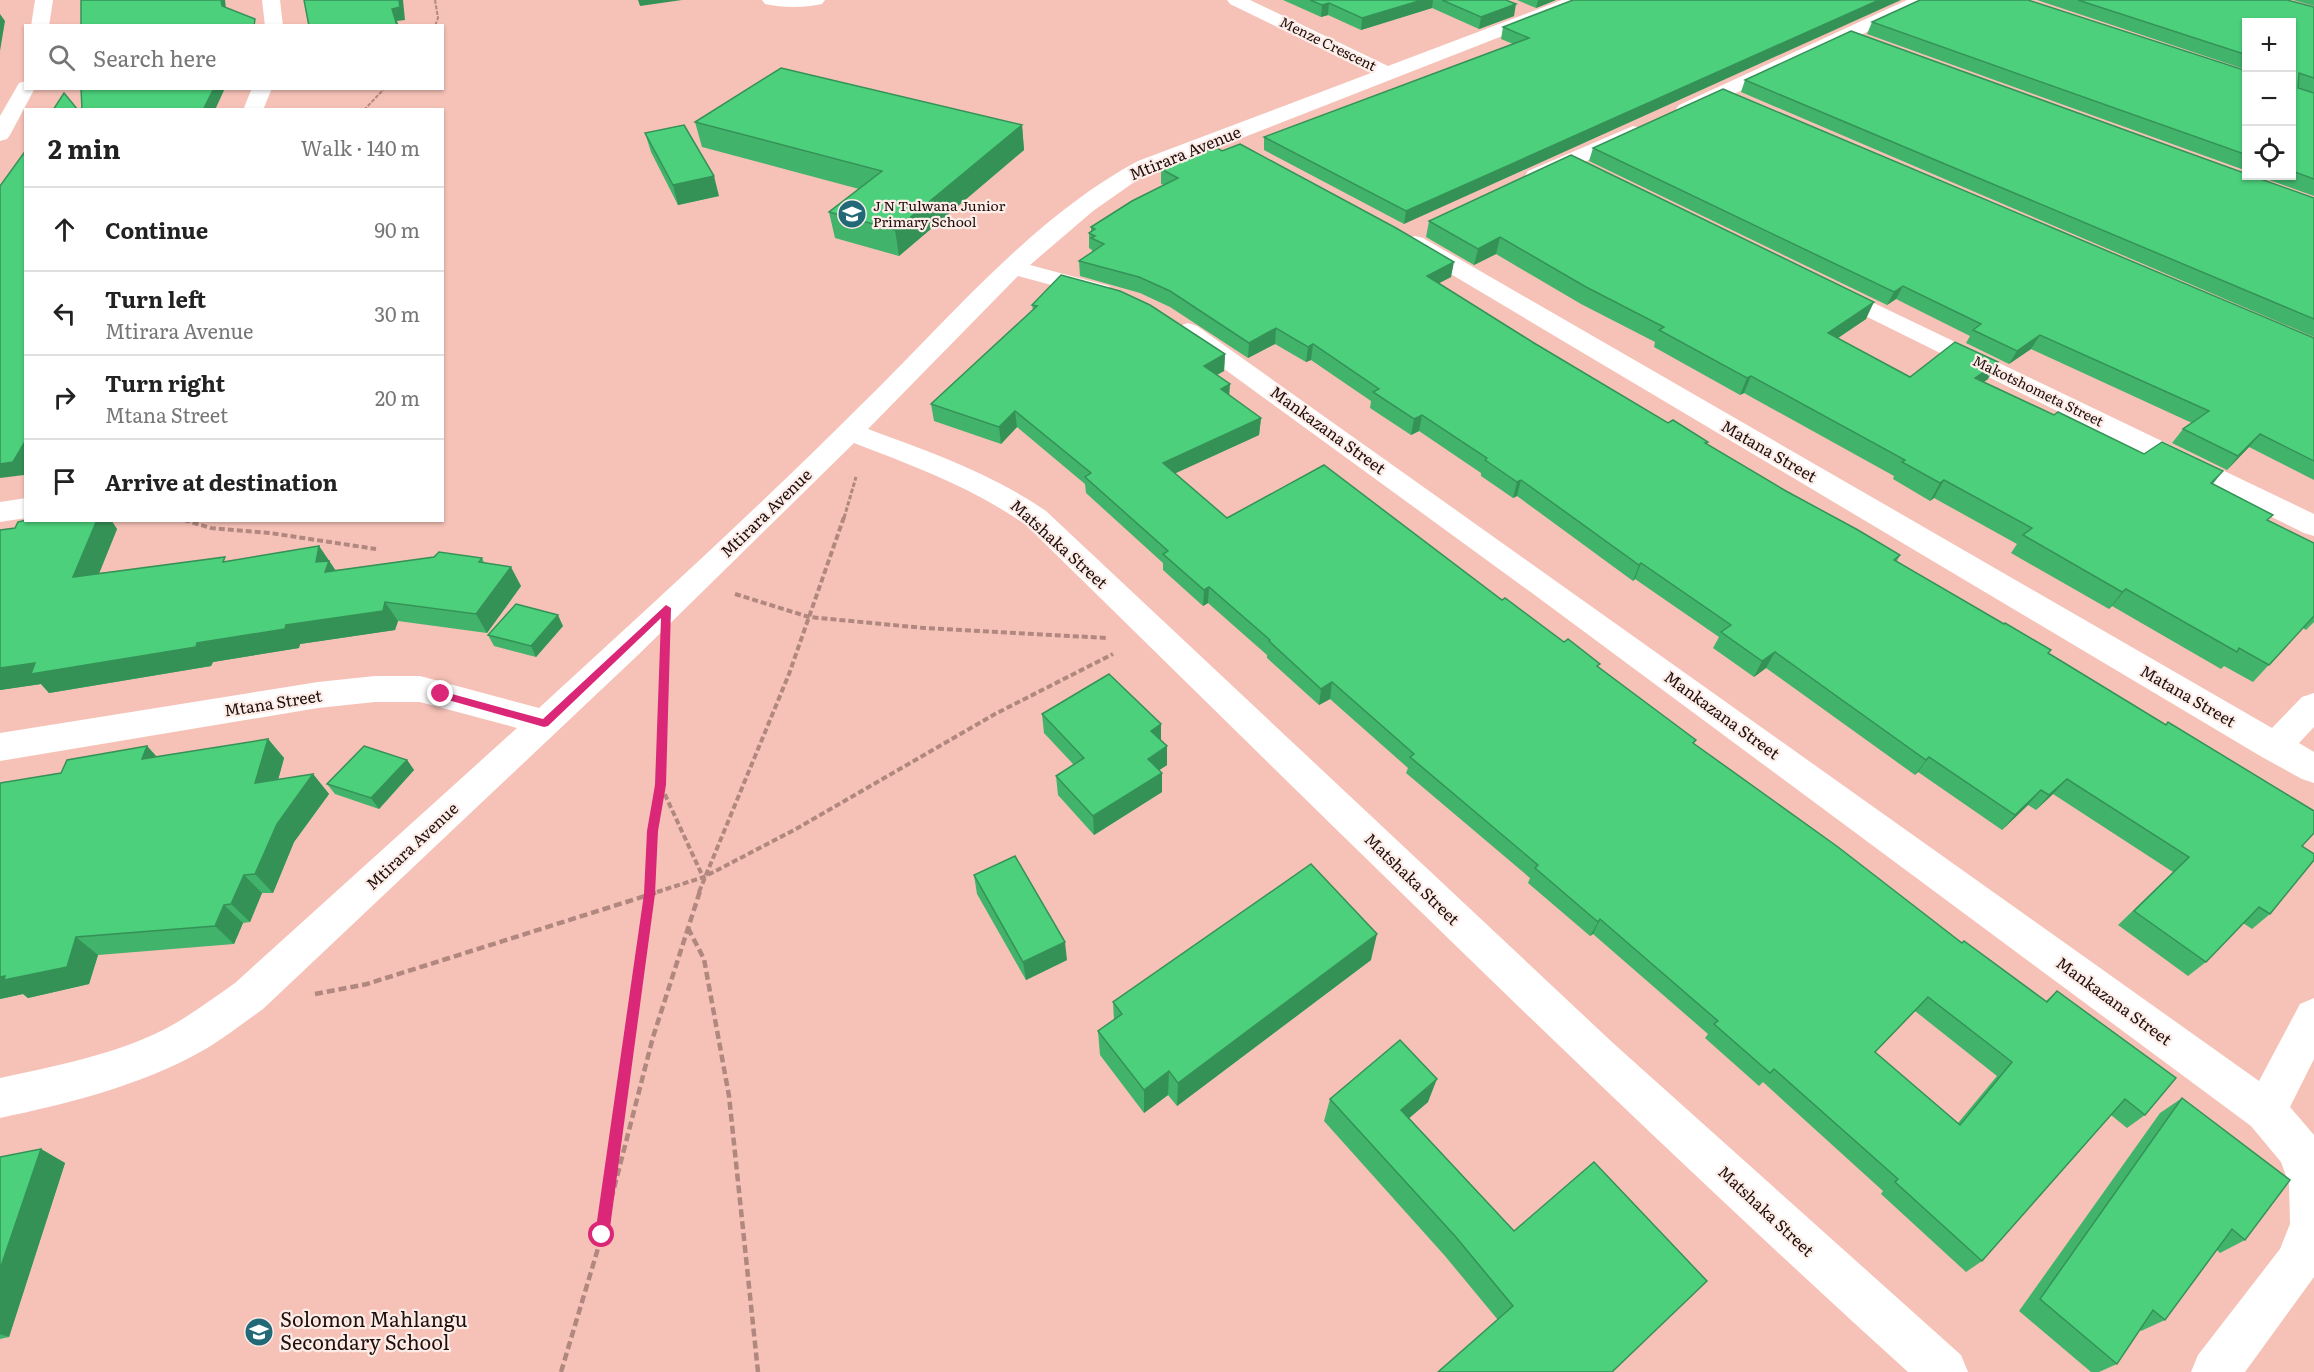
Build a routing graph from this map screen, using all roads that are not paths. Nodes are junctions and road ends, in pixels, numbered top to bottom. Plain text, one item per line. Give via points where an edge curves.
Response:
1 (44, 0) edge
2 (270, 0) edge
3 (771, 0) edge
4 (1236, 0) edge
5 (1578, 0) edge
6 (1921, 0) edge
7 (810, 1) edge
8 (40, 24) edge
9 (274, 24) edge
10 (1844, 34) junction
11 (1877, 46) edge
12 (1387, 73) junction
13 (24, 90) edge
14 (261, 90) edge
15 (1721, 93) junction
16 (1743, 102) edge
17 (254, 108) edge
18 (0, 135) edge
19 (1221, 138) junction
20 (1251, 154) edge
21 (1569, 162) junction
22 (1600, 177) edge
23 (1517, 185) edge
24 (1406, 231) edge
25 (1012, 267) junction
26 (1814, 281) edge
27 (1130, 300) edge
28 (1160, 314) edge
29 (858, 435) junction
30 (24, 508) edge
31 (0, 512) edge
32 (2314, 526) edge
33 (2314, 706) edge
34 (544, 723) junction
35 (0, 747) edge
36 (2274, 747) junction
37 (2314, 769) edge
38 (2314, 1017) edge
39 (0, 1098) edge
40 (2266, 1112) junction
41 (1944, 1372) edge
42 (2215, 1372) edge

1 - 8 street
2 - 9 street
3 - 7 street
4 - 12 street, Menze Crescent
5 - 12 street, Mtirara Avenue via 1525,12
6 - 10 street
10 - 11 street
10 - 15 street
12 - 19 street, Mtirara Avenue
13 - 18 street
14 - 17 street
15 - 16 street
15 - 21 street
19 - 20 street
19 - 25 street, Mtirara Avenue via 1120,179
21 - 22 street
21 - 23 street
24 - 36 street, Matana Street
25 - 27 street
25 - 29 street, Mtirara Avenue
26 - 32 street, Makotshometa Street
28 - 40 street, Mankazana Street via 1543,585
29 - 34 street, Mtirara Avenue
29 - 41 street, Matshaka Street via 981,482 1036,518 1595,1054
30 - 31 street
33 - 36 street
34 - 35 street, Mtana Street via 420,688 375,688
34 - 39 street, Mtirara Avenue via 240,1003 200,1031 138,1060 64,1084
36 - 37 street, Matana Street
38 - 40 street
40 - 42 street, Mankazana Street via 2298,1149 2311,1184 2313,1226 2296,1265

